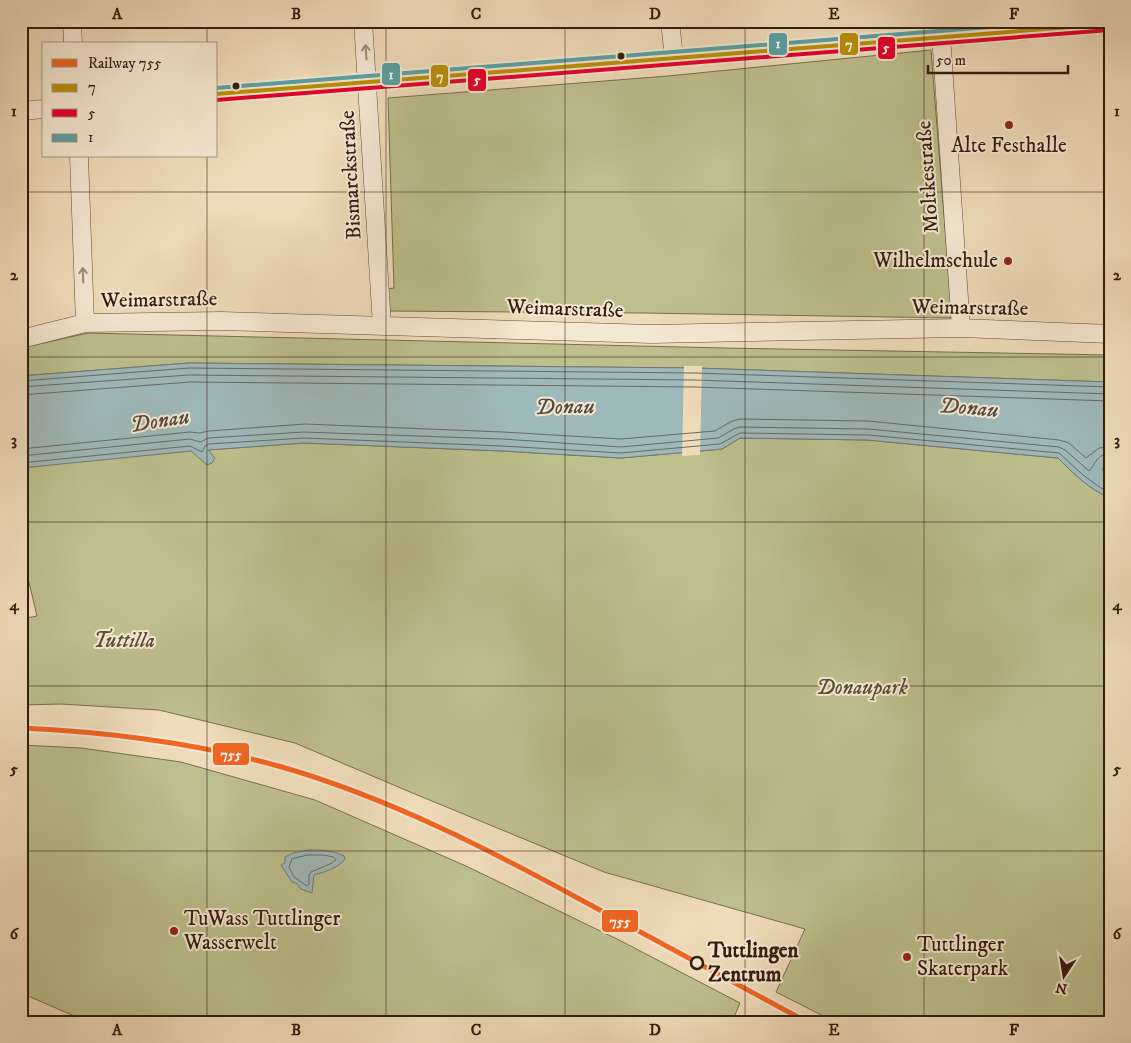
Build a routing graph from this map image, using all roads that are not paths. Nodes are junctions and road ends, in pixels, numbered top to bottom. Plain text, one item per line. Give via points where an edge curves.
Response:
1 (72, 21) edge
2 (363, 21) edge
3 (670, 21) edge
4 (1110, 24) edge
5 (940, 30) edge
6 (73, 42) edge
7 (674, 58) junction
8 (368, 82) junction
9 (218, 94) edge
10 (42, 109) edge
11 (21, 111) edge
12 (79, 158) edge
13 (85, 323) junction
14 (382, 326) junction
15 (961, 328) junction
16 (1110, 334) edge
17 (21, 339) edge

1 - 6 street
8 -> 2 street, Bismarckstraße
3 - 7 street
4 - 5 street
5 - 7 street
5 - 15 street, Moltkestraße
7 - 8 street
8 - 9 street
8 - 14 street, Bismarckstraße
10 - 11 street
13 -> 12 street
13 - 14 street, Weimarstraße via 221,321
13 - 17 street, Weimarstraße
14 - 15 street, Weimarstraße via 652,334
15 - 16 street, Weimarstraße

